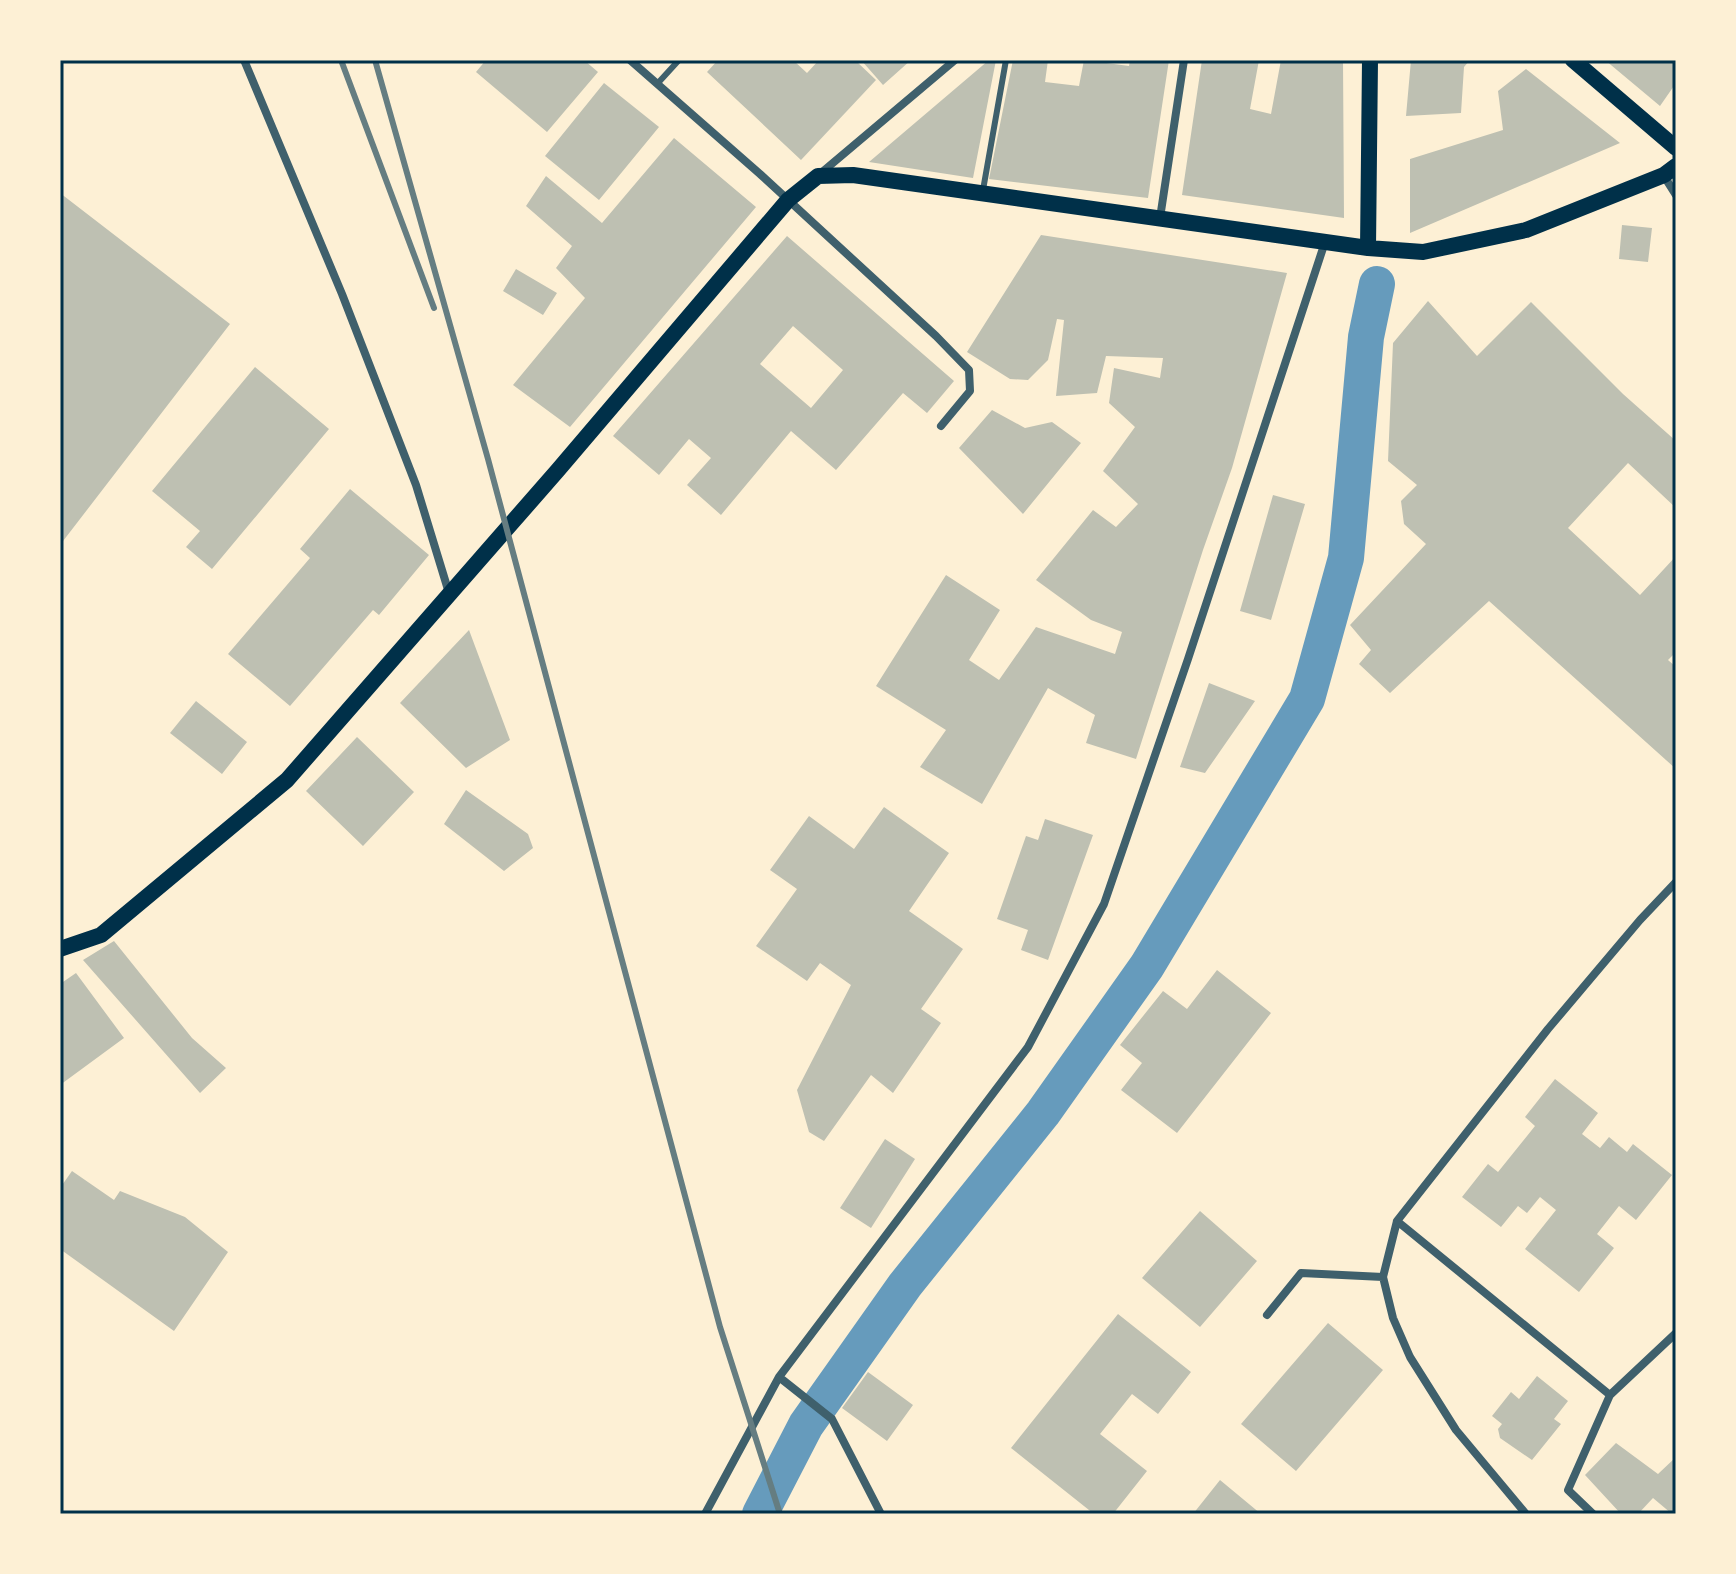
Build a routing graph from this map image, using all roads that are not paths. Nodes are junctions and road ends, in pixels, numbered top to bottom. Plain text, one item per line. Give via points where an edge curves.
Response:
1 (244, 60) edge
2 (630, 60) edge
3 (679, 60) edge
4 (955, 60) edge
5 (1006, 60) edge
6 (1184, 60) edge
7 (1370, 60) edge
8 (1573, 60) edge
9 (658, 83) junction
10 (1676, 148) edge
11 (1670, 170) edge
12 (818, 176) junction
13 (983, 193) junction
14 (1676, 195) edge
15 (788, 200) junction
16 (1160, 218) junction
17 (1325, 242) junction
18 (1368, 248) junction
19 (941, 426) dead end
20 (450, 595) junction
21 (1675, 885) edge
22 (60, 949) edge
23 (1397, 1221) junction
24 (1383, 1277) junction
25 (1267, 1315) dead end
26 (1676, 1333) edge
27 (779, 1377) junction
28 (1610, 1395) junction
29 (707, 1511) edge
30 (881, 1514) edge
31 (1526, 1514) edge
32 (1593, 1514) edge

1 - 20 street via 410,470
2 - 9 street
3 - 9 lane
4 - 12 street
5 - 13 lane
6 - 16 street
7 - 18 main road
8 - 10 main road
9 - 15 street
11 - 14 street
11 - 18 main road via 1526,230 1423,252
12 - 13 main road via 853,175
12 - 15 main road
13 - 16 main road
15 - 19 street via 969,370 970,391
15 - 20 main road
16 - 17 main road
17 - 18 main road
17 - 27 street via 1104,904 1028,1047
20 - 22 main road via 287,780 101,935
21 - 23 street via 1548,1029
23 - 24 street
23 - 28 street
24 - 25 street via 1301,1273
24 - 31 street via 1410,1357 1456,1430
26 - 28 street
27 - 29 street
27 - 30 street via 832,1419
28 - 32 street via 1568,1490

